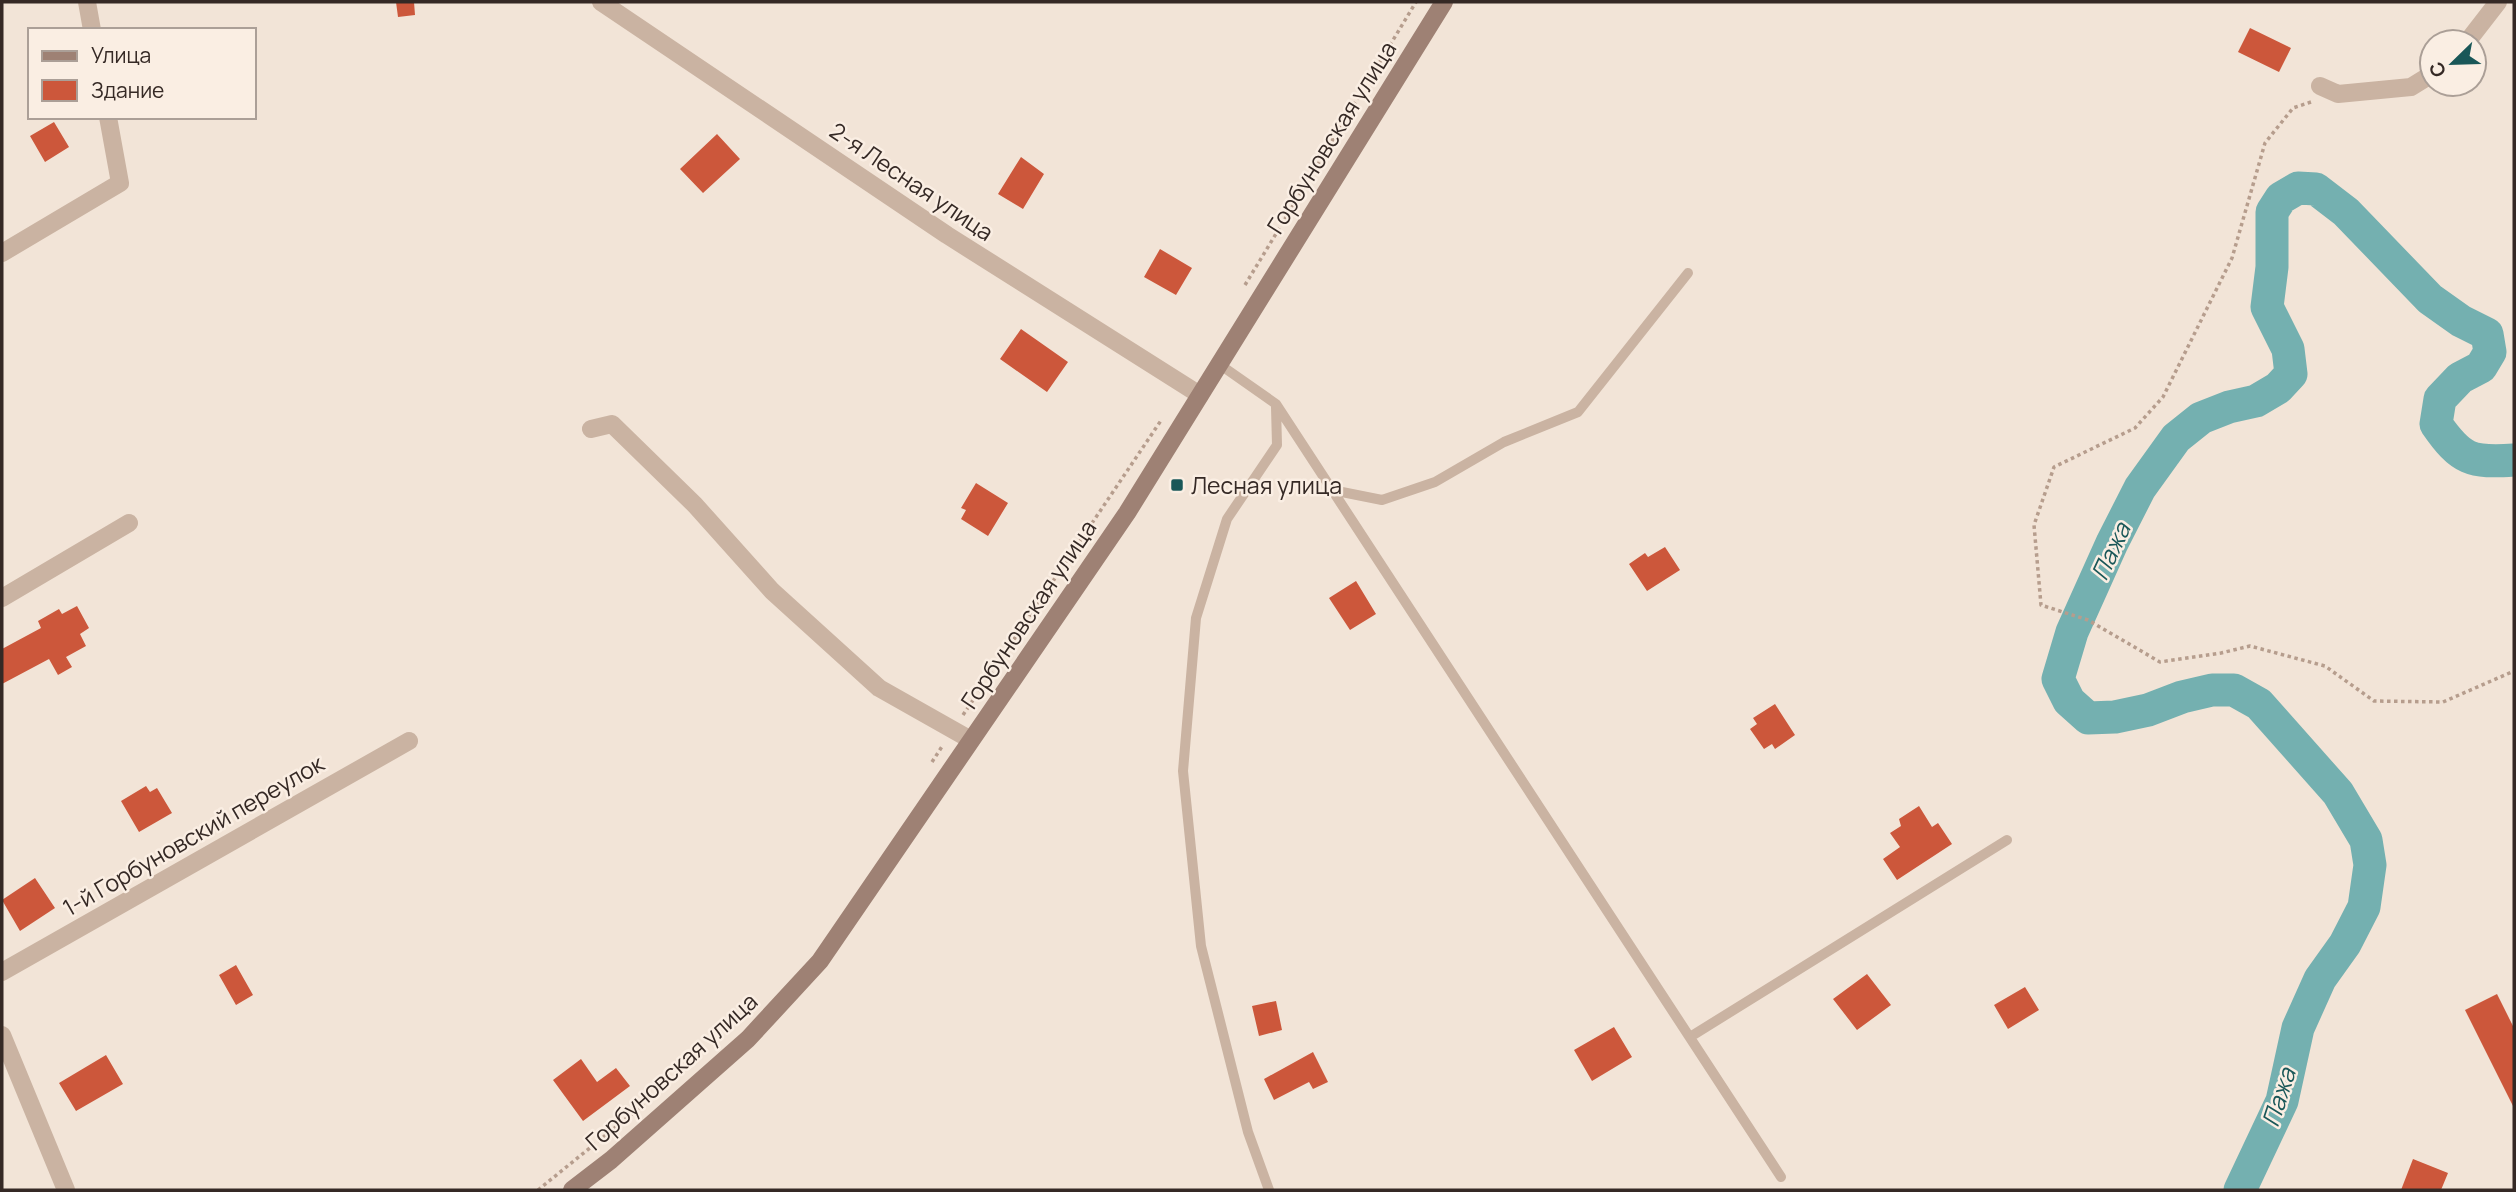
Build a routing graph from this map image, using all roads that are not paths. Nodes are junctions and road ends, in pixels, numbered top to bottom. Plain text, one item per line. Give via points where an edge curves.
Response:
1 (87, 2) edge
2 (601, 2) edge
3 (1444, 2) edge
4 (2498, 2) edge
5 (92, 28) edge
6 (2478, 28) edge
7 (2418, 83) edge
8 (2320, 86) dead end
9 (108, 119) edge
10 (2, 253) edge
11 (1688, 274) dead end
12 (1219, 364) junction
13 (1200, 394) junction
14 (1276, 404) junction
15 (592, 429) dead end
16 (1332, 490) junction
17 (129, 523) dead end
18 (2, 598) edge
19 (971, 740) junction
20 (409, 741) dead end
21 (2007, 840) dead end
22 (2, 972) edge
23 (2, 1035) edge
24 (1690, 1037) junction
25 (1781, 1177) dead end
26 (66, 1190) edge
27 (572, 1190) edge
28 (1269, 1190) edge

1 - 5 street
2 - 13 street, 2-я Лесная улица via 947,235
3 - 12 main road, Горбуновская улица
4 - 6 street
7 - 8 street via 2339,94
9 - 10 street via 120,183
11 - 16 lane via 1578,412 1504,443 1435,482 1382,499
12 - 13 main road, Горбуновская улица
12 - 14 lane
13 - 19 main road, Горбуновская улица via 1127,513
14 - 16 lane
14 - 28 lane via 1278,446 1227,519 1196,618 1183,771 1201,946 1248,1132
15 - 19 street via 612,424 695,505 772,591 879,688
16 - 24 lane
17 - 18 street
19 - 27 main road, Горбуновская улица via 820,961 748,1039
20 - 22 street, 1-й Горбуновский переулок
21 - 24 lane
23 - 26 street
24 - 25 lane

